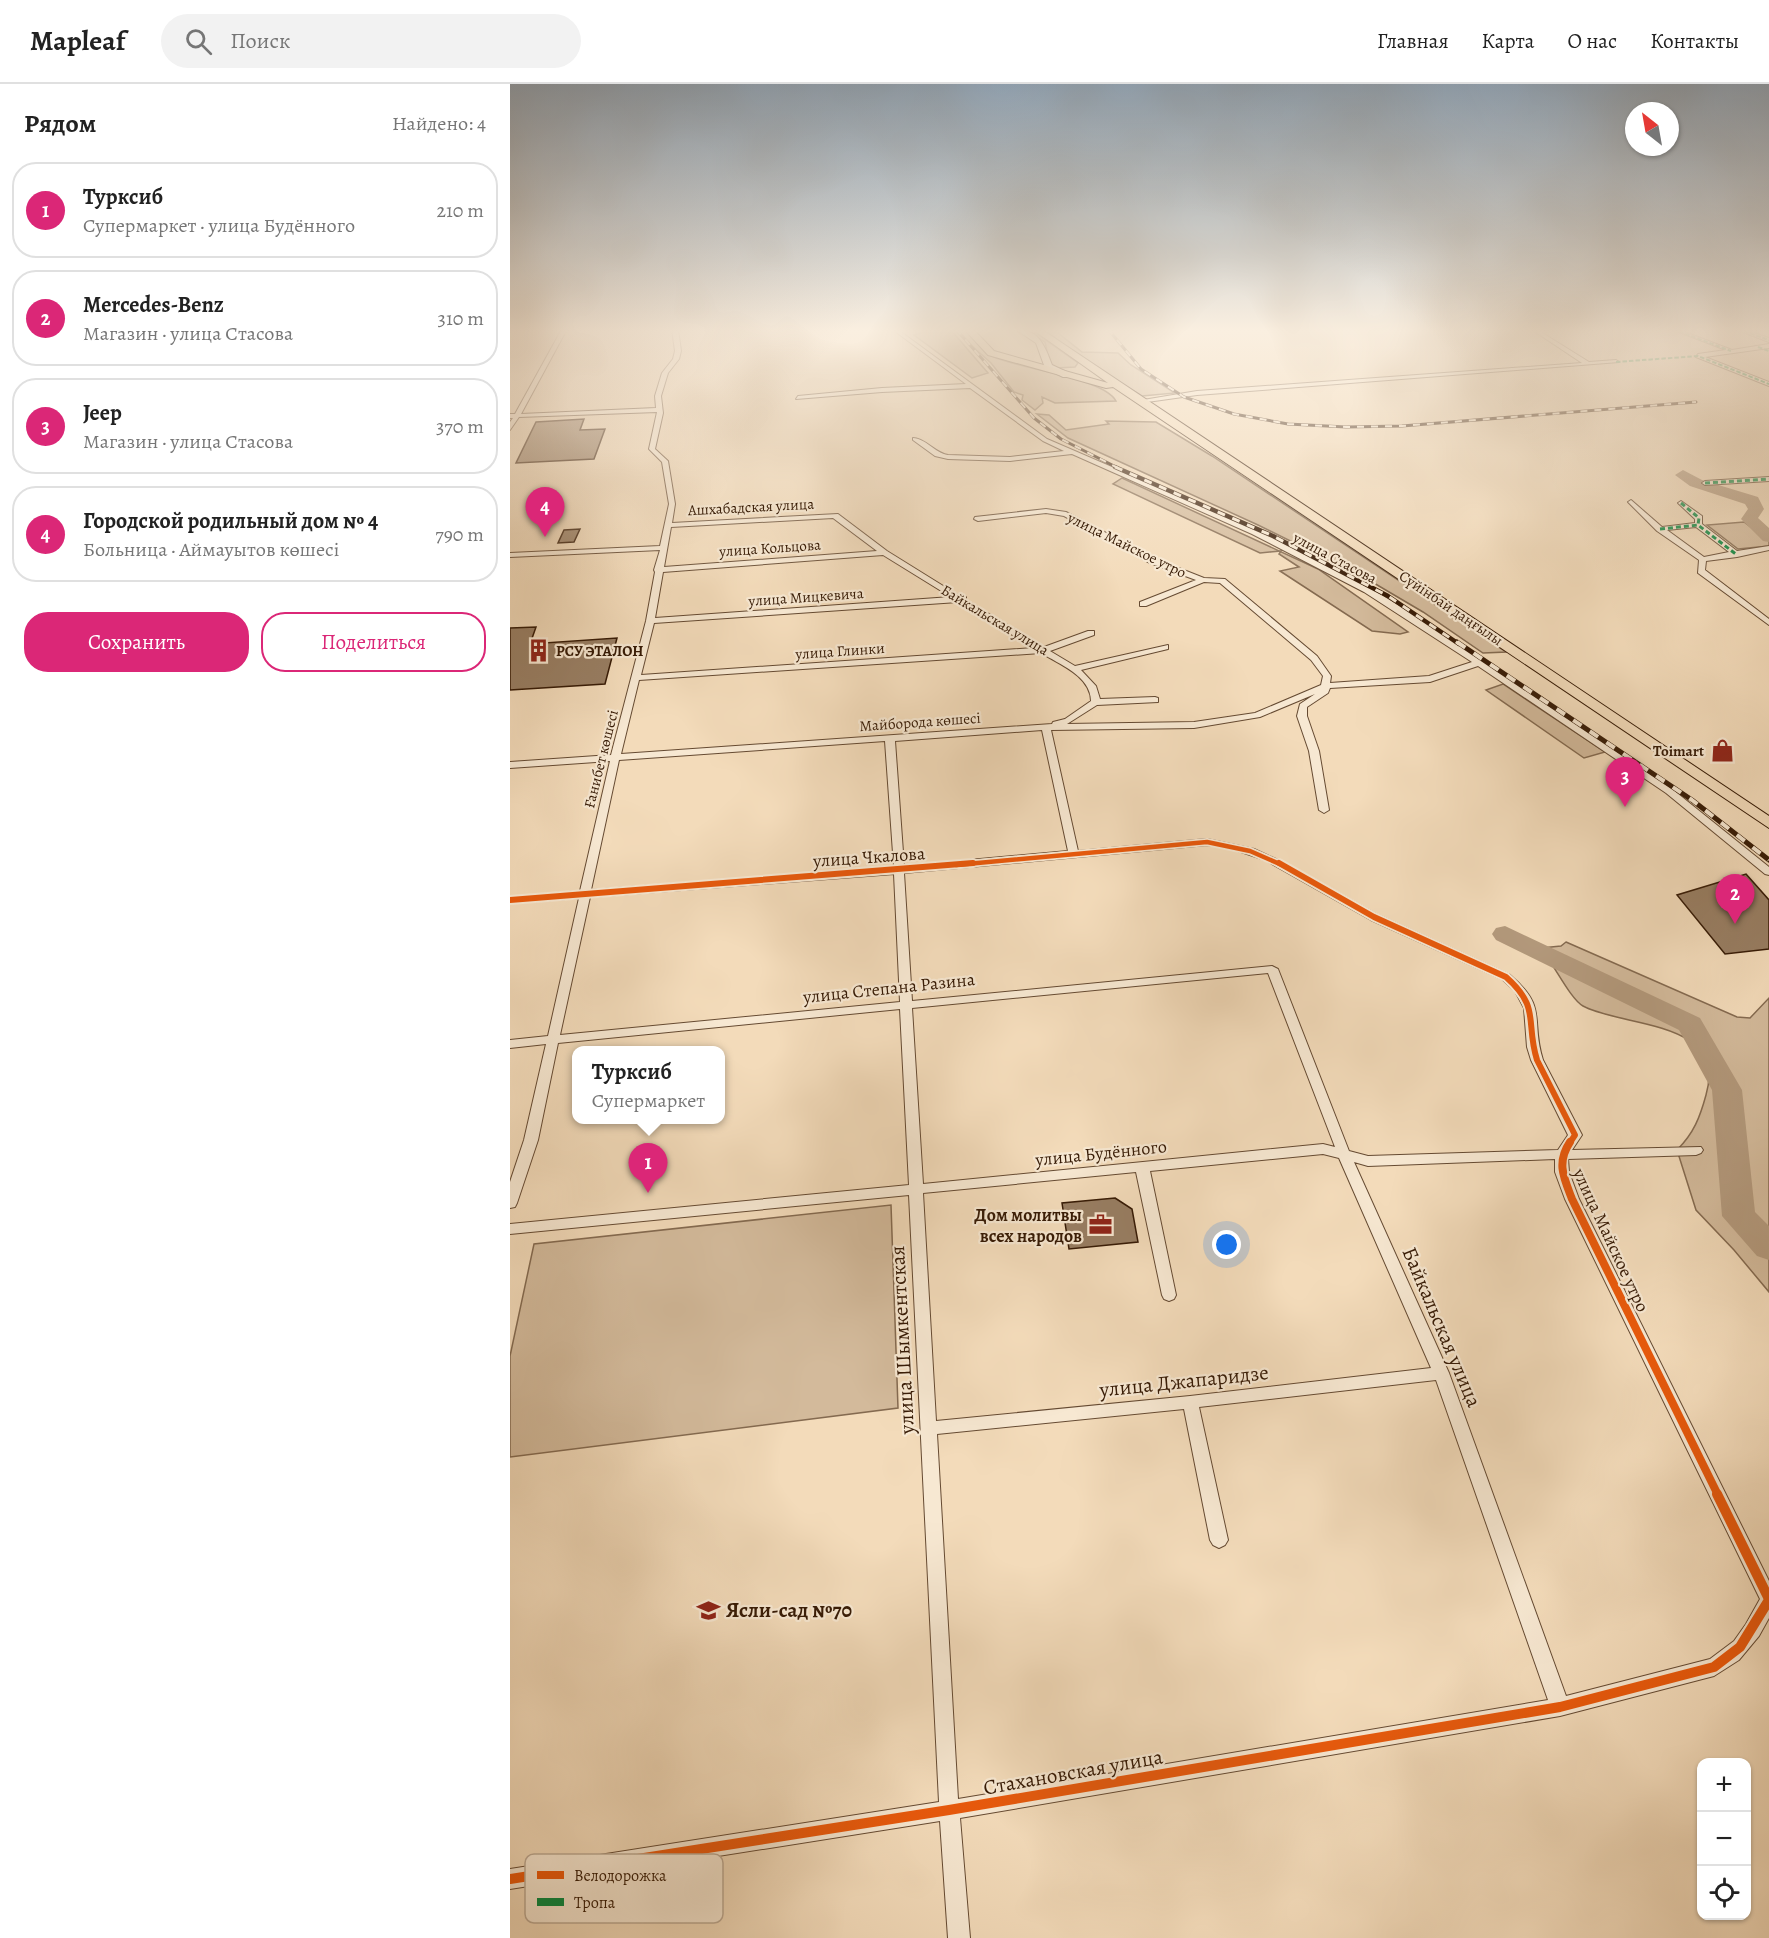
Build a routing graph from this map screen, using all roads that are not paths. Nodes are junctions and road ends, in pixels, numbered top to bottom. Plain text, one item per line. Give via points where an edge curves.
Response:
1 (513, 416) edge
2 (659, 416) edge
3 (1011, 416) edge
4 (1161, 416) edge
5 (510, 428) edge
6 (915, 439) dead end
7 (1073, 452) junction
8 (1769, 479) edge
9 (1705, 483) dead end
10 (1631, 502) dead end
11 (1681, 503) dead end
12 (835, 516) joint
13 (978, 519) dead end
14 (668, 525) junction
15 (1698, 525) junction
16 (1660, 530) junction
17 (663, 548) junction
18 (1769, 548) edge
19 (884, 553) junction
20 (510, 555) edge
21 (1737, 555) junction
22 (1702, 559) junction
23 (658, 570) junction
24 (1203, 580) junction
25 (963, 599) junction
26 (1143, 604) dead end
27 (650, 621) junction
28 (1769, 623) edge
29 (1090, 633) dead end
30 (1165, 647) dead end
31 (1045, 650) junction
32 (1479, 663) junction
33 (1074, 669) junction
34 (637, 678) junction
35 (1326, 686) junction
36 (1155, 700) dead end
37 (1095, 702) junction
38 (1046, 727) junction
39 (890, 739) junction
40 (615, 758) junction
41 (510, 765) edge
42 (1324, 810) dead end
43 (1769, 823) edge
44 (1231, 844) joint
45 (1074, 855) junction
46 (899, 870) junction
47 (1769, 872) edge
48 (587, 893) junction
49 (510, 900) edge
50 (1272, 969) joint
51 (904, 1004) junction
52 (552, 1041) junction
53 (510, 1044) edge
54 (1696, 1150) dead end
55 (1343, 1152) junction
56 (1560, 1155) junction
57 (1142, 1167) junction
58 (917, 1189) junction
59 (510, 1203) edge
60 (510, 1230) edge
61 (1169, 1295) dead end
62 (1441, 1373) junction
63 (1190, 1402) junction
64 (930, 1428) junction
65 (1219, 1540) dead end
66 (1769, 1600) edge
67 (1640, 1687) joint
68 (1560, 1707) junction
69 (949, 1810) junction
70 (669, 1854) edge
71 (525, 1877) edge
72 (510, 1879) edge
73 (959, 1938) edge

1 - 5 street
2 - 14 street, Ғанибет көшесі via 652,449 665,461 672,504
3 - 7 street, улица Стасова via 1045,440
4 - 43 main road, Сүйінбай даңғылы
6 - 7 street via 937,455 948,457 1010,459
7 - 32 street, улица Стасова via 1301,554 1366,590
8 - 9 street
10 - 16 street
11 - 15 street via 1699,518
12 - 14 street, Ашхабадская улица
12 - 19 street, Байкальская улица
13 - 24 street, улица Майское утро via 1046,511 1066,514 1153,561
14 - 17 street, Ғанибет көшесі
15 - 16 street
15 - 21 street
16 - 22 street
17 - 20 street
17 - 23 street, Ғанибет көшесі
18 - 21 street
19 - 23 street, улица Кольцова
19 - 25 street, Байкальская улица
21 - 22 street
22 - 28 street via 1701,571
23 - 27 street, Ғанибет көшесі
24 - 26 street
24 - 35 street, улица Майское утро via 1222,581 1314,658 1327,676
25 - 27 street, улица Мицкевича
25 - 31 street, Байкальская улица
27 - 34 street, Ғанибет көшесі
29 - 31 street, улица Глинки
30 - 33 street
31 - 33 street, Байкальская улица
31 - 34 street, улица Глинки
32 - 35 street, Майборода көшесі via 1430,678
32 - 47 street, улица Стасова via 1669,791
33 - 37 street, Байкальская улица via 1092,686
34 - 40 street, Ғанибет көшесі
35 - 38 street, Майборода көшесі via 1257,715 1194,725
35 - 42 street via 1325,691 1303,706 1302,716 1314,751
36 - 37 street
37 - 38 street via 1068,721
38 - 39 street, Майборода көшесі
38 - 45 street
39 - 40 street, Майборода көшесі
39 - 46 street, улица Шымкентская
40 - 41 street, Майборода көшесі
40 - 48 street, Ғанибет көшесі
44 - 45 street, улица Чкалова via 1167,844
44 - 56 street, улица Майское утро via 1294,869 1354,906 1506,977 1521,989 1530,1002 1536,1058 1575,1135
45 - 46 street, улица Чкалова
46 - 48 street, улица Чкалова
46 - 51 street, улица Шымкентская
48 - 49 street, улица Чкалова
48 - 52 street, Ғанибет көшесі
50 - 51 street, улица Степана Разина
50 - 55 street, Байкальская улица
51 - 52 street, улица Степана Разина
51 - 58 street, улица Шымкентская
52 - 53 street, улица Степана Разина
52 - 59 street, Ғанибет көшесі via 531,1140
54 - 56 street, улица Будённого
55 - 56 street, улица Будённого via 1368,1161
55 - 57 street, улица Будённого via 1323,1149
55 - 62 street, Байкальская улица
56 - 66 street, улица Майское утро via 1560,1168 1572,1199
57 - 58 street, улица Будённого
57 - 61 street
58 - 60 street, улица Будённого
58 - 64 street, улица Шымкентская
62 - 63 street, улица Джапаридзе
62 - 68 street, Байкальская улица
63 - 64 street, улица Джапаридзе
63 - 65 street
64 - 69 street, улица Шымкентская
66 - 67 street, улица Майское утро via 1746,1642 1732,1657 1714,1667
67 - 68 street, Стахановская улица
68 - 69 street, Стахановская улица
69 - 70 street, Стахановская улица
69 - 73 street, улица Шымкентская
71 - 72 street, Стахановская улица

